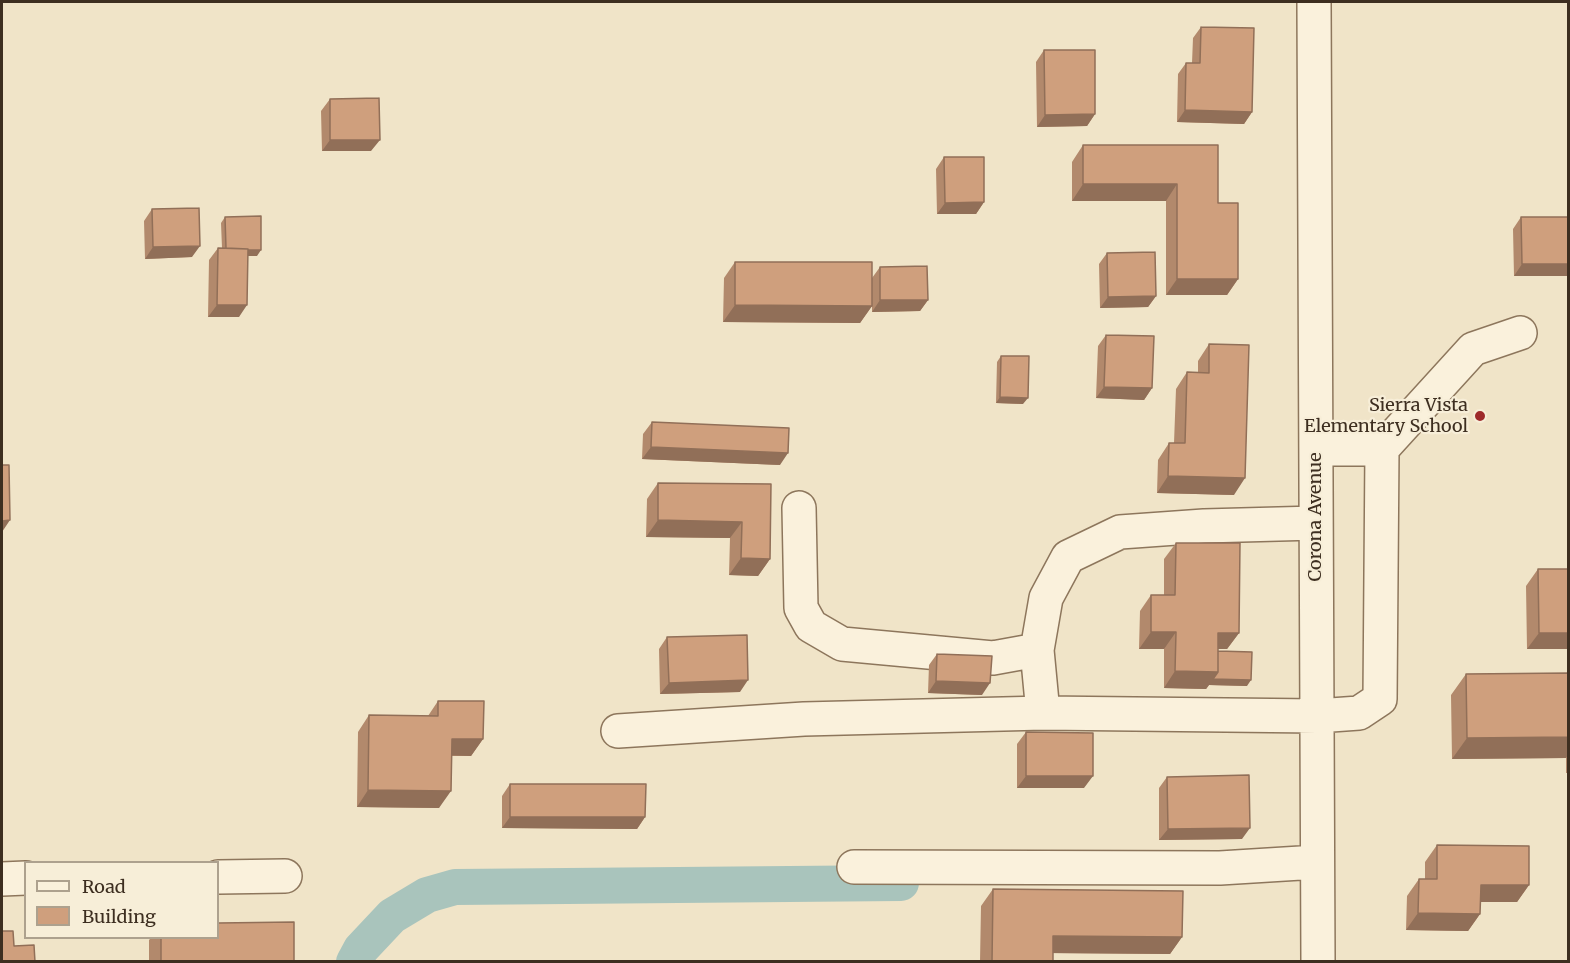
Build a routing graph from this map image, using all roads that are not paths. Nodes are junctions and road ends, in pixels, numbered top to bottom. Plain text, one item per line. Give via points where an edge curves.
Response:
1 (1314, 2) edge
2 (1520, 333) dead end
3 (1316, 449) junction
4 (1382, 449) junction
5 (799, 508) dead end
6 (1316, 523) junction
7 (1037, 650) junction
8 (1043, 713) junction
9 (1317, 716) junction
10 (618, 731) dead end
11 (1317, 862) junction
12 (854, 867) dead end
13 (285, 876) dead end
14 (219, 877) edge
15 (24, 878) edge
16 (2, 879) edge
17 (1318, 962) edge

1 - 3 street, Corona Avenue
2 - 4 street via 1473,349
3 - 4 street
3 - 6 street, Corona Avenue
4 - 9 street via 1380,699 1359,713
5 - 7 street via 801,608 811,626 842,644 993,658
6 - 7 street via 1120,532 1068,557 1046,598
6 - 9 street, Corona Avenue
7 - 8 street
8 - 9 street
8 - 10 street via 804,718
9 - 11 street, Corona Avenue
11 - 12 street via 1220,868
11 - 17 street, Corona Avenue
13 - 14 street
15 - 16 street

